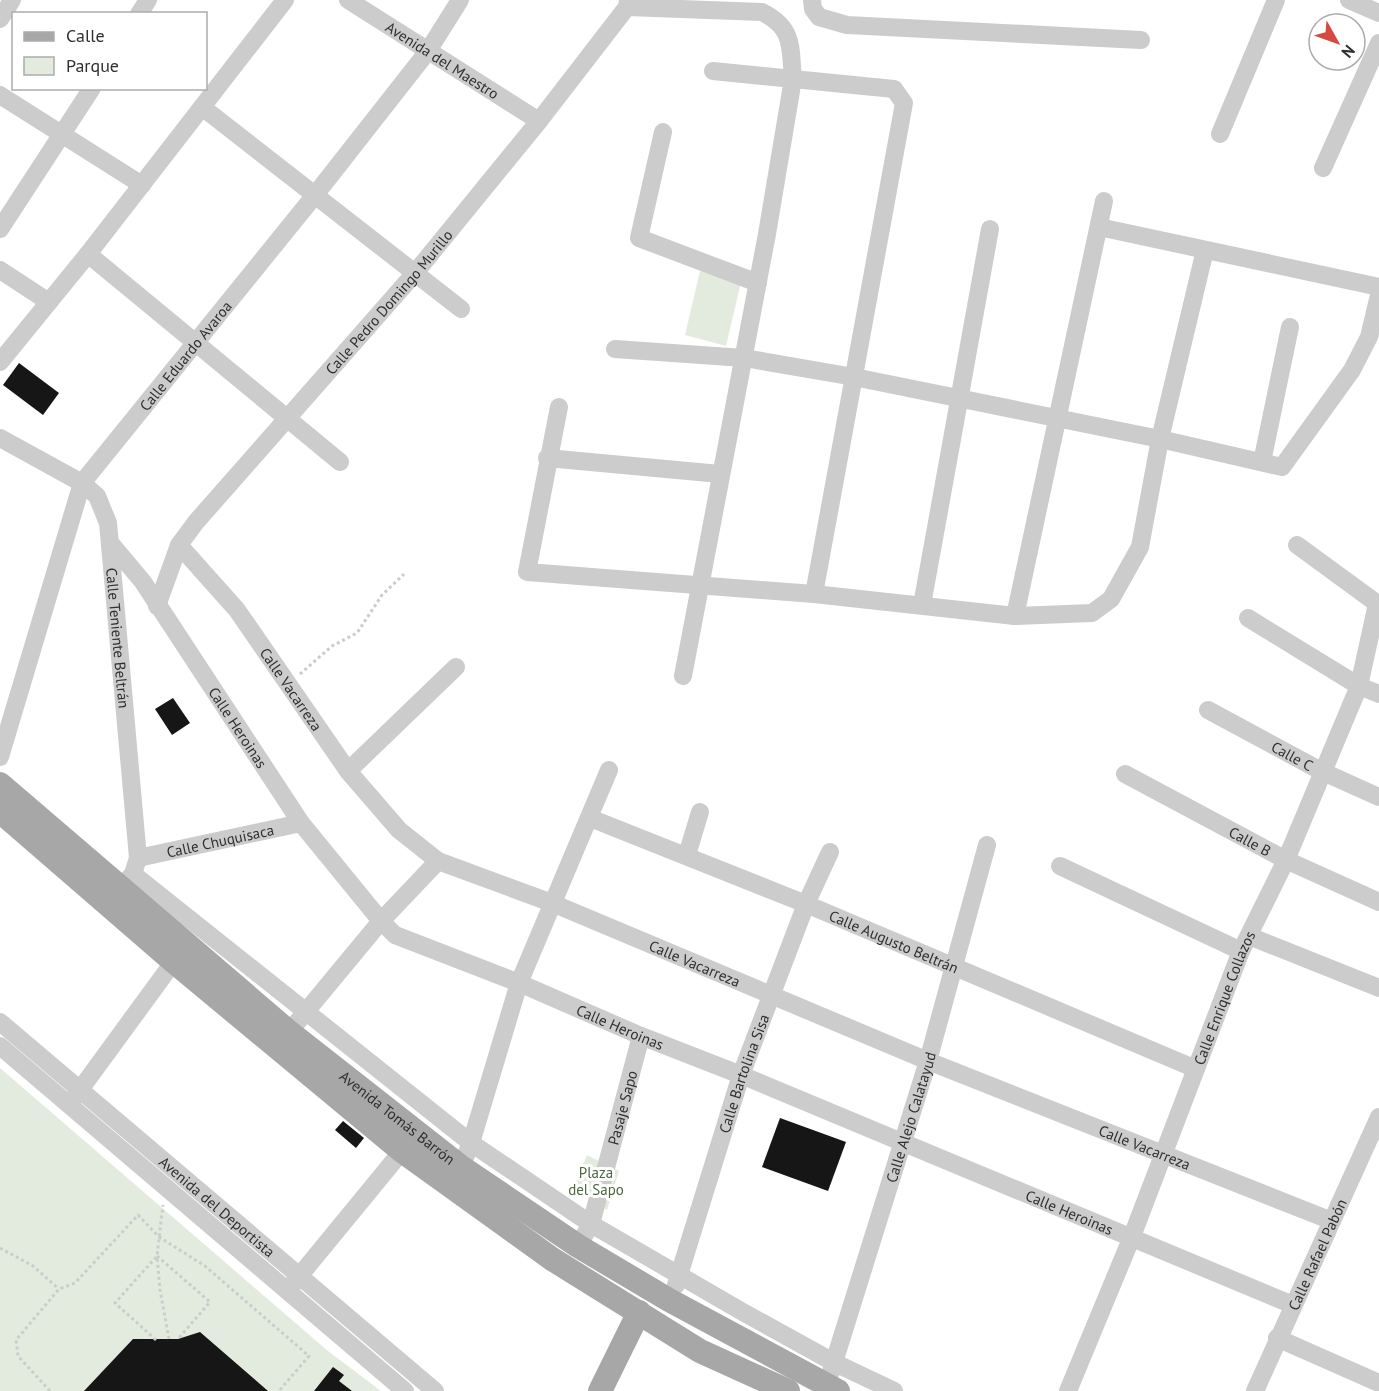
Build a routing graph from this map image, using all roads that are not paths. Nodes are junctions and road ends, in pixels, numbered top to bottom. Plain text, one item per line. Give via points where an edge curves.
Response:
1 (12, 0) edge
2 (285, 0) edge
3 (348, 0) edge
4 (812, 0) edge
5 (1276, 0) edge
6 (1349, 0) edge
7 (460, 2) edge
8 (628, 4) edge
9 (1379, 13) edge
10 (0, 19) edge
11 (1141, 40) dead end
12 (1379, 43) edge
13 (428, 51) junction
14 (713, 71) dead end
15 (793, 79) junction
16 (91, 90) edge
17 (0, 95) edge
18 (202, 107) junction
19 (539, 121) junction
20 (663, 132) dead end
21 (1220, 134) dead end
22 (63, 135) junction
23 (1323, 168) dead end
24 (142, 184) junction
25 (315, 195) junction
26 (1104, 201) dead end
27 (1099, 227) junction
28 (0, 229) edge
29 (990, 229) dead end
30 (1205, 250) junction
31 (88, 254) junction
32 (0, 270) edge
33 (415, 273) junction
34 (758, 283) junction
35 (1379, 287) edge
36 (1379, 296) edge
37 (49, 302) junction
38 (461, 309) dead end
39 (1290, 327) dead end
40 (195, 342) junction
41 (615, 349) dead end
42 (744, 357) junction
43 (0, 362) edge
44 (854, 377) junction
45 (959, 400) junction
46 (559, 407) dead end
47 (288, 418) junction
48 (1060, 419) junction
49 (0, 438) edge
50 (1160, 439) junction
51 (547, 458) junction
52 (340, 462) dead end
53 (1262, 462) junction
54 (720, 474) junction
55 (82, 483) junction
56 (111, 545) junction
57 (1297, 545) dead end
58 (179, 546) junction
59 (699, 585) junction
60 (814, 594) junction
61 (922, 605) junction
62 (1378, 605) edge
63 (157, 606) junction
64 (1015, 616) junction
65 (1248, 618) dead end
66 (456, 668) dead end
67 (683, 676) dead end
68 (1359, 686) junction
69 (1379, 694) edge
70 (1208, 710) dead end
71 (0, 757) edge
72 (609, 770) dead end
73 (348, 771) junction
74 (1321, 771) junction
75 (1125, 774) dead end
76 (0, 784) edge
77 (1379, 797) edge
78 (0, 811) edge
79 (700, 812) dead end
80 (590, 818) junction
81 (301, 823) junction
82 (987, 845) dead end
83 (830, 852) dead end
84 (687, 855) junction
85 (1286, 860) junction
86 (438, 861) junction
87 (1059, 866) dead end
88 (130, 874) junction
89 (1379, 902) edge
90 (552, 903) junction
91 (806, 904) junction
92 (381, 921) junction
93 (1245, 943) junction
94 (180, 953) junction
95 (955, 967) junction
96 (519, 983) junction
97 (1379, 988) edge
98 (771, 993) junction
99 (306, 1009) junction
100 (0, 1022) edge
101 (289, 1032) junction
102 (641, 1036) junction
103 (0, 1046) edge
104 (928, 1061) junction
105 (1196, 1069) junction
106 (741, 1075) junction
107 (79, 1089) junction
108 (70, 1105) junction
109 (1379, 1117) edge
110 (471, 1143) junction
111 (903, 1143) junction
112 (402, 1151) junction
113 (1162, 1151) junction
114 (1371, 1153) edge
115 (461, 1167) junction
116 (1332, 1221) junction
117 (591, 1224) junction
118 (1131, 1239) junction
119 (578, 1246) junction
120 (680, 1276) junction
121 (293, 1284) junction
122 (669, 1300) junction
123 (1293, 1305) junction
124 (639, 1312) junction
125 (1277, 1338) junction
126 (835, 1363) junction
127 (1379, 1383) edge
128 (831, 1388) edge
129 (405, 1391) edge
130 (435, 1391) edge
131 (600, 1391) edge
132 (788, 1391) edge
133 (894, 1391) edge
134 (1068, 1391) edge
135 (1255, 1391) edge

1 - 10 street
2 - 18 street
3 - 13 street, Avenida del Maestro
4 - 11 street via 819,17 847,25
5 - 21 street
6 - 9 street
7 - 13 street, Calle Eduardo Avaroa
8 - 15 street via 762,12 777,19 788,31
8 - 19 street, Calle Pedro Domingo Murillo
12 - 23 street
13 - 19 street, Avenida del Maestro
13 - 25 street, Calle Eduardo Avaroa
14 - 15 street
15 - 34 street
15 - 44 street via 894,89 904,103
16 - 22 street
17 - 22 street
18 - 24 street
18 - 25 street
19 - 33 street, Calle Pedro Domingo Murillo
20 - 34 street via 639,238
22 - 24 street
22 - 28 street
24 - 31 street
25 - 33 street
25 - 40 street, Calle Eduardo Avaroa
26 - 27 street
27 - 30 street
27 - 48 street
29 - 45 street
30 - 35 street
30 - 50 street
31 - 37 street
31 - 40 street
32 - 37 street
33 - 38 street
33 - 47 street, Calle Pedro Domingo Murillo
34 - 42 street
36 - 53 street via 1369,336 1352,370 1282,467
37 - 43 street
39 - 53 street
40 - 47 street
40 - 55 street, Calle Eduardo Avaroa
41 - 42 street
42 - 44 street
42 - 54 street
44 - 45 street
44 - 60 street
45 - 48 street
45 - 61 street
46 - 51 street
47 - 52 street
47 - 58 street, Calle Pedro Domingo Murillo
48 - 50 street
48 - 64 street
49 - 55 street, Calle Teniente Beltrán
50 - 53 street
50 - 64 street via 1140,547 1111,599 1092,613
51 - 54 street
51 - 59 street via 527,572
54 - 59 street
55 - 56 street, Calle Teniente Beltrán via 97,496 108,523
55 - 71 street, Calle Eduardo Avaroa
56 - 63 street, Calle Heroinas via 131,566
56 - 88 street, Calle Teniente Beltrán
57 - 62 street
58 - 63 street, Calle Pedro Domingo Murillo
58 - 73 street, Calle Vacarreza via 237,610
59 - 60 street
59 - 67 street
60 - 61 street
61 - 64 street
62 - 68 street, Calle Enrique Collazos
63 - 81 street, Calle Heroinas
65 - 68 street
66 - 73 street
68 - 69 street
68 - 74 street, Calle Enrique Collazos
70 - 74 street, Calle C
72 - 80 street
73 - 86 street, Calle Vacarreza via 399,830
74 - 77 street, Calle C
74 - 85 street, Calle Enrique Collazos
75 - 85 street, Calle B
76 - 88 main road, Avenida Tomás Barrón
78 - 94 main road, Avenida Tomás Barrón
79 - 84 street
80 - 84 street, Calle Augusto Beltrán
80 - 90 street
81 - 88 street, Calle Chuquisaca
81 - 92 street, Calle Heroinas
82 - 95 street, Calle Alejo Calatayud
83 - 91 street, Calle Bartolina Sisa
84 - 91 street, Calle Augusto Beltrán
85 - 89 street, Calle B
85 - 93 street, Calle Enrique Collazos
86 - 90 street, Calle Vacarreza
86 - 92 street
87 - 93 street
88 - 94 main road, Avenida Tomás Barrón
88 - 99 street
90 - 96 street
90 - 98 street, Calle Vacarreza
91 - 95 street, Calle Augusto Beltrán
91 - 98 street, Calle Bartolina Sisa
92 - 96 street, Calle Heroinas via 395,935
92 - 99 street
93 - 97 street
93 - 105 street, Calle Enrique Collazos
94 - 101 main road, Avenida Tomás Barrón
94 - 107 street
94 - 112 main road, Avenida Tomás Barrón
95 - 104 street, Calle Alejo Calatayud
95 - 105 street, Calle Augusto Beltrán
96 - 102 street, Calle Heroinas
96 - 110 street
98 - 104 street, Calle Vacarreza
98 - 106 street, Calle Bartolina Sisa
99 - 101 street
99 - 110 street
100 - 107 street, Avenida del Deportista
101 - 115 main road, Avenida Tomás Barrón
102 - 106 street, Calle Heroinas
102 - 117 street, Pasaje Sapo
103 - 108 street, Avenida del Deportista
104 - 111 street, Calle Alejo Calatayud
104 - 113 street, Calle Vacarreza
105 - 113 street, Calle Enrique Collazos
106 - 111 street, Calle Heroinas
106 - 120 street, Calle Bartolina Sisa
107 - 108 street
107 - 121 street, Avenida del Deportista
108 - 121 street, Avenida del Deportista via 173,1193
109 - 114 street, Calle Rafael Pabón
110 - 115 street
110 - 117 street
111 - 118 street, Calle Heroinas
111 - 126 street, Calle Alejo Calatayud
112 - 121 street
112 - 124 main road, Avenida Tomás Barrón via 552,1259
113 - 116 street, Calle Vacarreza
113 - 118 street, Calle Enrique Collazos
114 - 116 street, Calle Rafael Pabón
115 - 119 main road, Avenida Tomás Barrón
116 - 123 street, Calle Rafael Pabón
117 - 119 street, Pasaje Sapo
117 - 120 street
118 - 123 street, Calle Heroinas
118 - 134 street, Calle Enrique Collazos
119 - 122 main road, Avenida Tomás Barrón
120 - 122 street, Calle Bartolina Sisa
120 - 126 street
121 - 129 street, Avenida del Deportista
121 - 130 street, Avenida del Deportista
122 - 128 main road, Avenida Tomás Barrón
123 - 125 street, Calle Rafael Pabón
124 - 131 main road
124 - 132 main road, Avenida Tomás Barrón via 700,1351
125 - 127 street
125 - 135 street, Calle Rafael Pabón
126 - 128 street, Calle Alejo Calatayud
126 - 133 street

